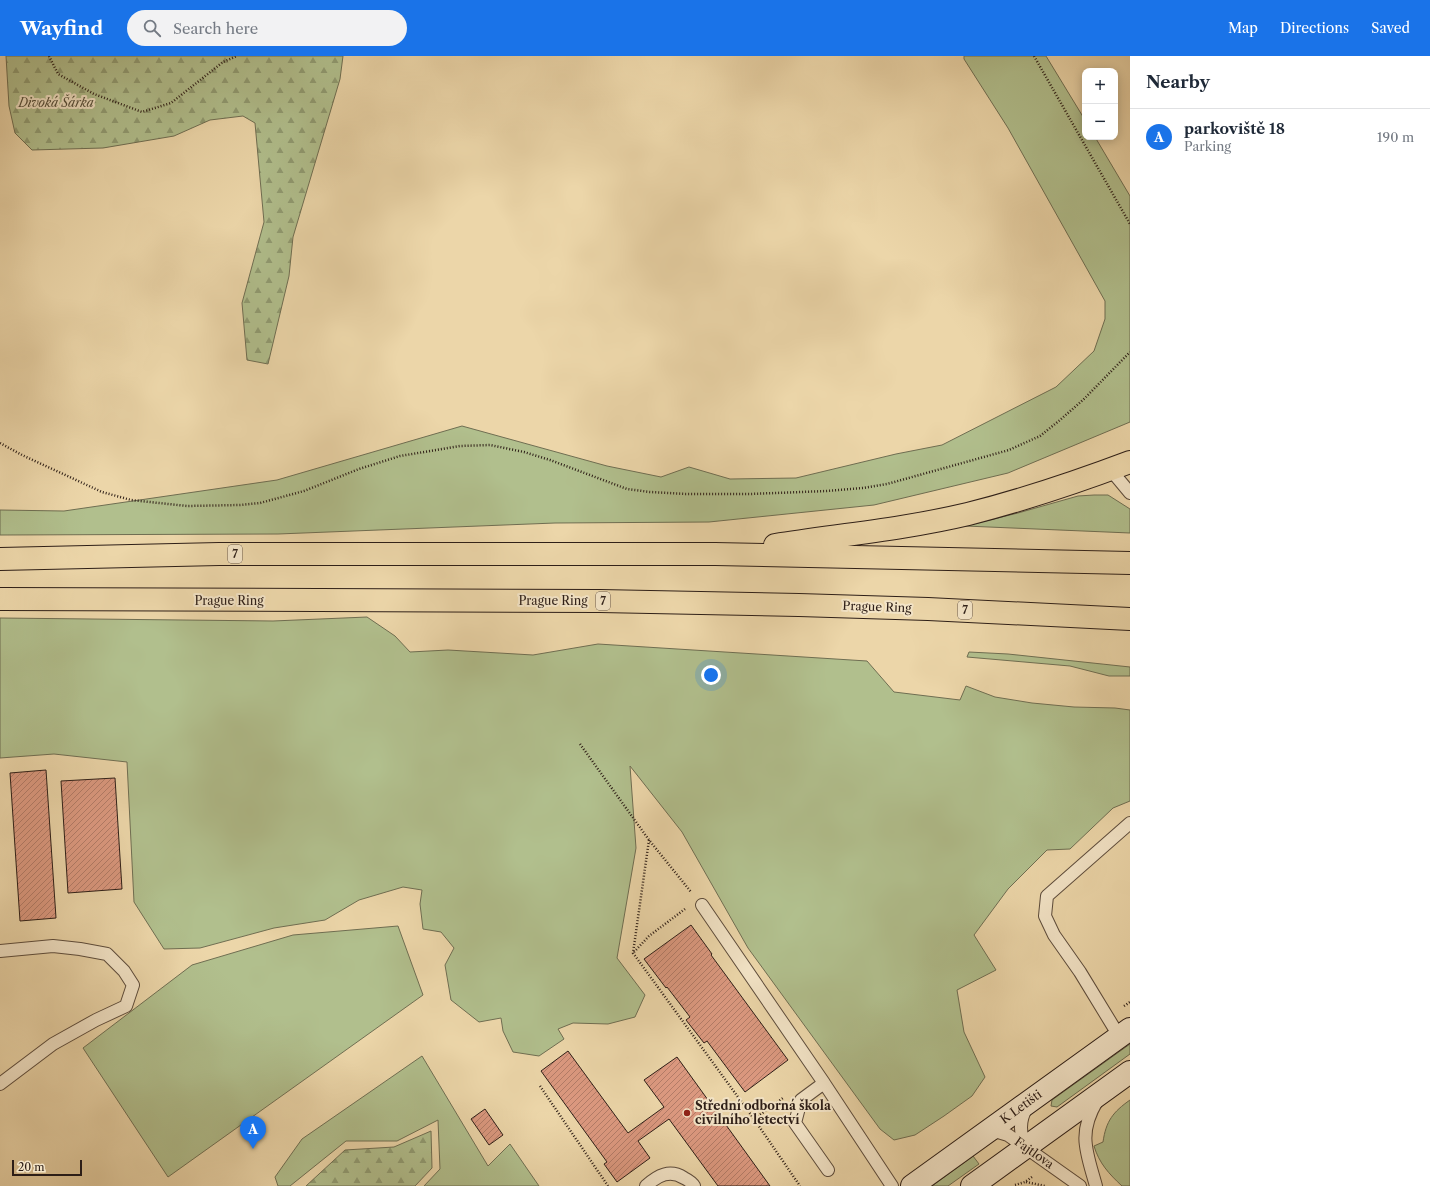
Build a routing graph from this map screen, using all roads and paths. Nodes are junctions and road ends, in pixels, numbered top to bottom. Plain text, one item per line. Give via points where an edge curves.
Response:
1 (50, 56) edge
2 (237, 56) edge
3 (1034, 56) edge
4 (1130, 224) edge
5 (1130, 352) edge
6 (0, 443) edge
7 (1130, 462) edge
8 (1110, 469) junction
9 (1130, 493) edge
10 (715, 554) junction
11 (0, 559) edge
12 (1130, 563) edge
13 (0, 599) edge
14 (1130, 619) edge
15 (580, 744) dead end
16 (1130, 823) edge
17 (649, 840) junction
18 (702, 906) junction
19 (0, 951) edge
20 (633, 953) junction
21 (1125, 1032) edge
22 (1130, 1072) edge
23 (824, 1083) junction
24 (0, 1084) edge
25 (540, 1086) dead end
26 (1107, 1088) junction
27 (801, 1100) junction
28 (1031, 1100) junction
29 (754, 1119) junction
30 (983, 1134) junction
31 (1026, 1147) junction
32 (828, 1170) dead end
33 (1032, 1177) dead end
34 (1025, 1182) junction
35 (608, 1186) edge
36 (646, 1186) edge
37 (694, 1186) edge
38 (800, 1186) edge
39 (892, 1186) edge
40 (912, 1186) edge
41 (972, 1186) edge
42 (1010, 1186) edge
43 (1045, 1186) edge
44 (1080, 1186) edge
45 (1096, 1186) edge

1 - 2 path via 58,74 94,94 142,112 171,103 223,62
3 - 4 path
5 - 6 path via 1084,399 1040,436 1009,450 887,484 827,491 686,494 627,489 550,460 490,445 460,446 400,456 304,491 260,503 187,506 131,500 102,492
7 - 8 highway, 7
8 - 9 lane
8 - 10 highway, 7 via 968,514 925,523
10 - 11 highway, 7 via 219,554
10 - 12 highway
13 - 14 highway, Prague Ring / 7 via 791,604
15 - 17 path
16 - 21 lane via 1048,896 1045,916 1054,935
17 - 18 path
17 - 20 path
18 - 20 path via 692,905 680,912 649,936
18 - 23 lane
19 - 24 lane via 53,946 107,954 124,971 133,985 126,1006 53,1044
20 - 29 path
21 - 28 main road, K Letišti
22 - 26 main road
23 - 27 lane
23 - 39 lane
25 - 35 path
26 - 31 main road
26 - 45 lane via 1092,1109 1085,1132 1084,1142
27 - 29 path via 791,1092
27 - 32 lane via 796,1123
28 - 30 main road, K Letišti
28 - 31 lane via 1021,1121 1022,1138
29 - 38 path
30 - 31 lane, Fajtlova via 1003,1133
30 - 40 main road, K Letišti
31 - 41 main road
31 - 44 lane, Fajtlova
33 - 34 path
34 - 42 path
34 - 43 path
36 - 37 lane via 663,1174 677,1173

